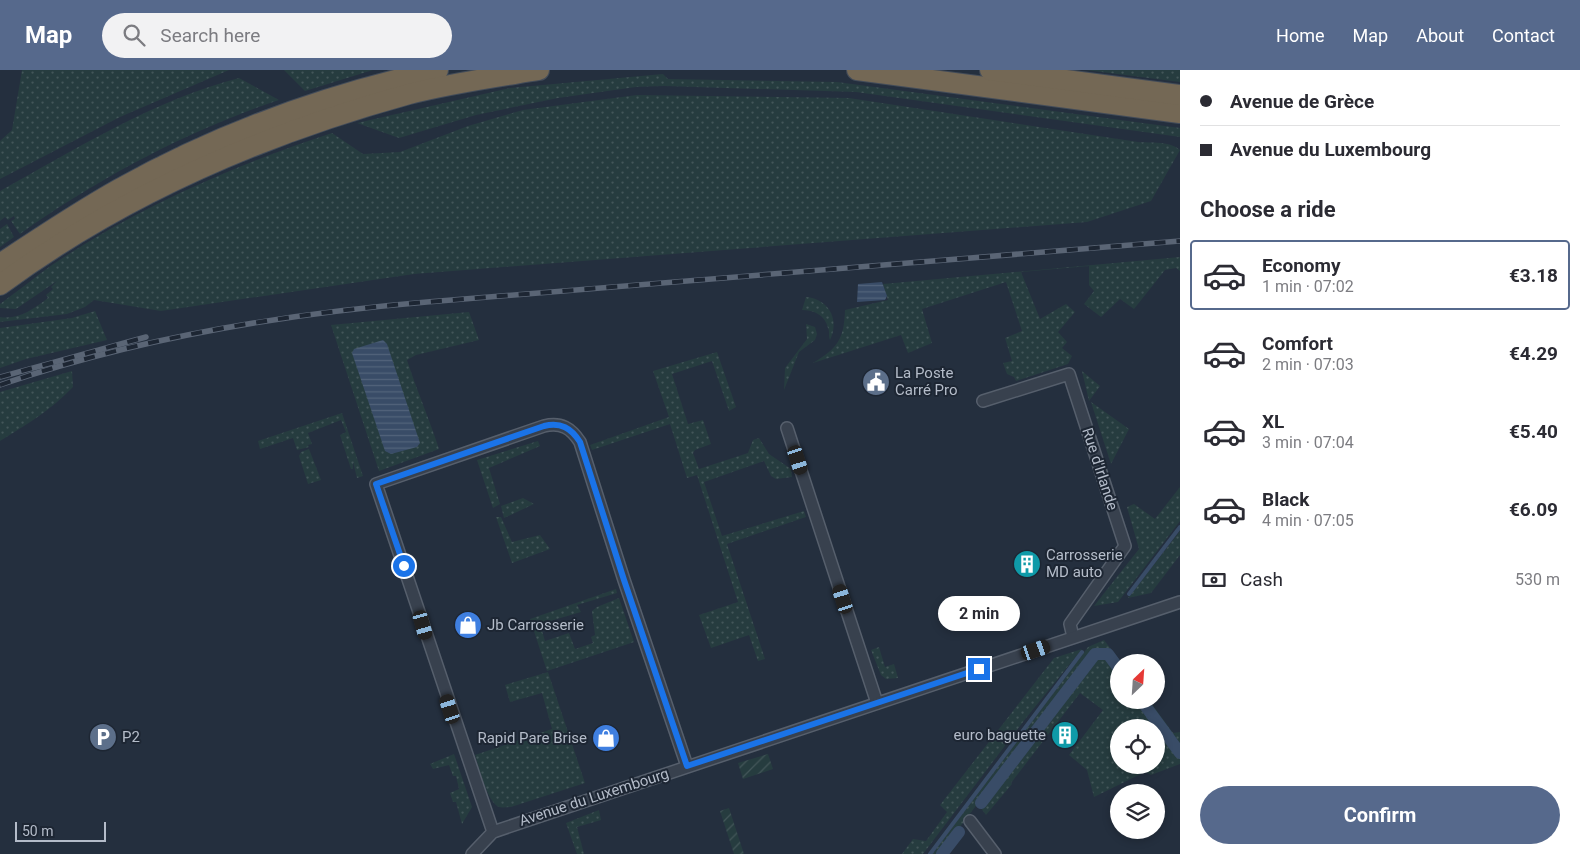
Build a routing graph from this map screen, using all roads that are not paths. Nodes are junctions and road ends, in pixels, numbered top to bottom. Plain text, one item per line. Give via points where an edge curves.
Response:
1 (438, 70) edge
2 (540, 70) edge
3 (857, 70) edge
4 (990, 70) edge
5 (1180, 95) edge
6 (1180, 113) edge
7 (0, 264) edge
8 (0, 285) edge
9 (983, 401) dead end
10 (787, 428) dead end
11 (1180, 602) edge
12 (1073, 637) junction
13 (876, 703) junction
14 (687, 766) junction
15 (970, 821) dead end
16 (493, 832) junction
17 (472, 854) edge
18 (995, 854) edge

1 - 7 highway via 394,80 273,118 191,152 74,215
2 - 8 highway via 411,94 269,140 130,203
3 - 6 highway
4 - 5 highway
9 - 12 street, Rue d'Irlande via 1069,374 1124,546 1070,624
10 - 13 street
11 - 12 street, Avenue du Luxembourg
12 - 13 street, Avenue du Luxembourg
13 - 14 street, Avenue du Luxembourg
14 - 16 street, Avenue du Luxembourg
14 - 16 street via 580,442 565,426 544,426 376,484
15 - 18 street
16 - 17 street

